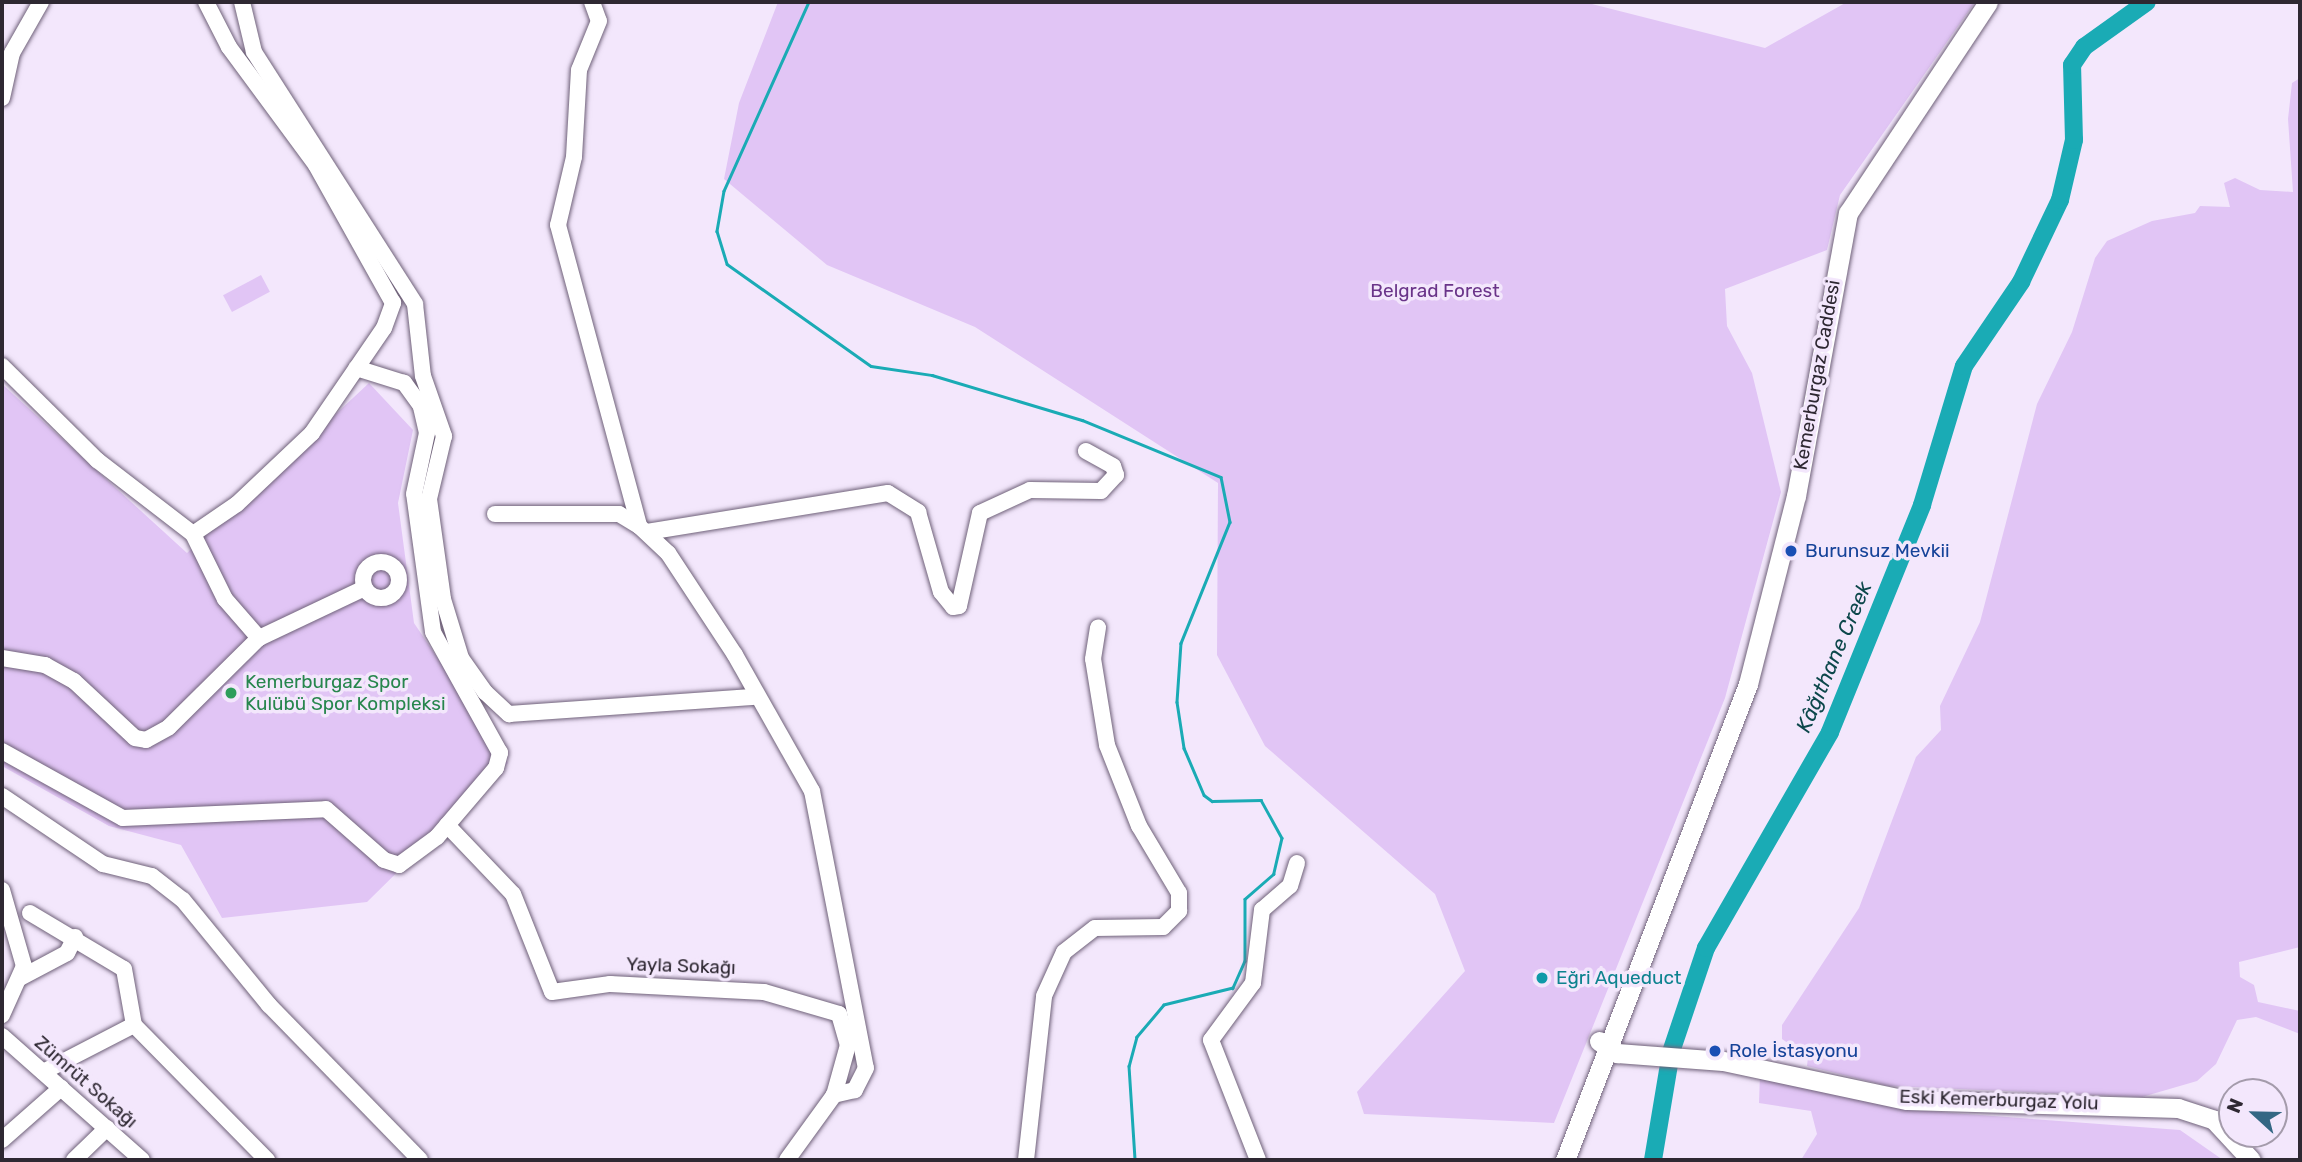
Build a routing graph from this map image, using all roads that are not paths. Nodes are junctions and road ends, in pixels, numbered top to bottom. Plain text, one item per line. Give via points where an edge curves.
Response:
1 (41, 2) edge
2 (206, 2) edge
3 (242, 2) edge
4 (592, 2) edge
5 (1988, 2) edge
6 (2, 98) edge
7 (2, 366) edge
8 (356, 368) junction
9 (1086, 451) dead end
10 (495, 514) dead end
11 (643, 529) junction
12 (193, 534) junction
13 (420, 562) junction
14 (396, 569) junction
15 (365, 587) junction
16 (1098, 626) dead end
17 (259, 638) junction
18 (2, 658) edge
19 (755, 697) junction
20 (2, 751) edge
21 (1710, 779) junction
22 (2, 796) edge
23 (447, 825) junction
24 (1297, 863) dead end
25 (2, 890) edge
26 (30, 913) dead end
27 (75, 937) junction
28 (20, 978) junction
29 (1621, 1014) junction
30 (2, 1015) edge
31 (134, 1025) junction
32 (2, 1036) edge
33 (1606, 1043) junction
34 (1643, 1051) junction
35 (43, 1072) junction
36 (61, 1088) junction
37 (834, 1095) junction
38 (1586, 1107) junction
39 (107, 1128) junction
40 (2, 1140) edge
41 (74, 1160) edge
42 (142, 1160) edge
43 (267, 1160) edge
44 (420, 1160) edge
45 (787, 1160) edge
46 (1026, 1160) edge
47 (1258, 1160) edge
48 (1552, 1160) edge
49 (1565, 1160) edge
50 (2251, 1160) edge

1 - 6 street via 12,52
2 - 8 street via 229,47 316,165 393,303 384,328
3 - 19 street via 254,52 415,304 423,376 444,436 429,499 443,599 461,658 485,692 509,714
4 - 11 street via 599,21 581,60 572,167 557,216
5 - 21 main road, Kemerburgaz Caddesi via 1848,212 1779,574 1748,684
7 - 12 street via 97,460
8 - 12 street via 296,451
8 - 13 street via 404,383 421,406 427,433 414,484
9 - 11 street via 1113,466 1116,475 1101,491 1030,491 980,513 958,606 953,607 941,592 918,512 888,493
10 - 11 street via 619,513
11 - 19 street via 668,553
12 - 17 street via 225,599
13 - 14 street
13 - 23 street via 436,642 500,753 496,768
14 - 15 street via 380,561 369,566
14 - 15 street via 399,580 390,596 379,598
15 - 17 street
16 - 46 street via 1093,659 1107,745 1139,826 1179,893 1179,912 1163,927 1094,929 1064,952 1044,996
17 - 18 street via 169,727 146,740 135,738 74,681 45,665
19 - 37 street via 798,756 812,790 862,1030 864,1076 855,1090
20 - 23 street via 123,818 326,809 391,864 408,863
21 - 29 main road, Kemerburgaz Caddesi
21 - 33 main road, Kemerburgaz Caddesi
22 - 44 street via 103,864 152,876 183,900 269,1005
23 - 37 street, Yayla Sokağı via 513,894 552,992 610,985 747,990 832,1009 848,1033
24 - 47 street via 1290,886 1262,910 1253,983 1211,1040
25 - 28 street via 21,938
26 - 27 street
27 - 28 street via 67,953
27 - 31 street via 124,969
28 - 30 street
29 - 33 main road, Kemerburgaz Caddesi
29 - 34 main road
31 - 35 street
31 - 43 street
32 - 35 street, Zümrüt Sokağı
33 - 34 main road, Eski Kemerburgaz Yolu
33 - 38 main road
33 - 48 main road
34 - 38 main road
34 - 50 main road, Eski Kemerburgaz Yolu via 1697,1057 1907,1100 2178,1108 2214,1120
35 - 36 street, Zümrüt Sokağı
36 - 39 street, Zümrüt Sokağı
36 - 40 street
37 - 45 street, Yayla Sokağı
38 - 49 main road
39 - 41 street
39 - 42 street, Zümrüt Sokağı

